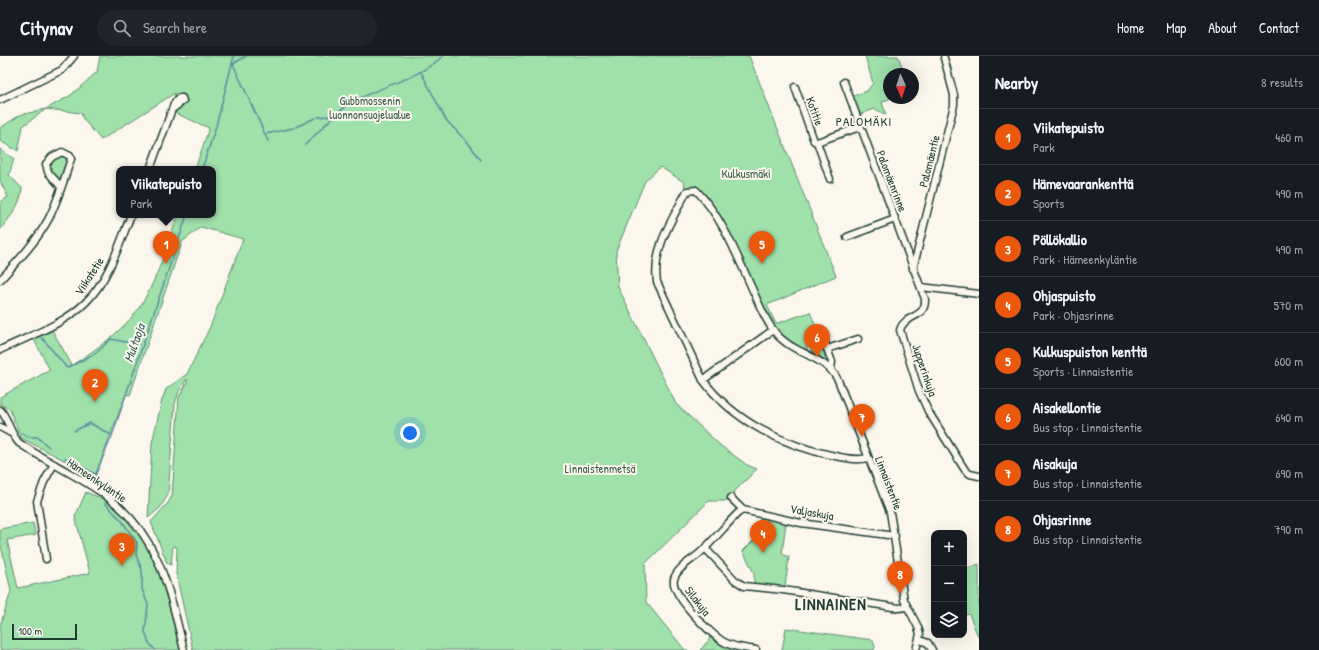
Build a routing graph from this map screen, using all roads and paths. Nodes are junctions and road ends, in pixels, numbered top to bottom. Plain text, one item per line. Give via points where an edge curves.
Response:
1 (74, 56) edge
2 (944, 58) dead end
3 (844, 82) dead end
4 (795, 87) dead end
5 (0, 100) edge
6 (174, 108) dead end
7 (860, 127) junction
8 (817, 142) junction
9 (151, 166) edge
10 (830, 179) dead end
11 (61, 187) junction
12 (130, 218) edge
13 (895, 218) junction
14 (847, 237) dead end
15 (913, 269) junction
16 (0, 280) edge
17 (921, 287) junction
18 (979, 294) edge
19 (773, 330) junction
20 (858, 339) dead end
21 (824, 340) dead end
22 (827, 349) junction
23 (0, 350) edge
24 (831, 369) junction
25 (703, 380) junction
26 (0, 410) edge
27 (6, 419) junction
28 (0, 427) edge
29 (11, 433) junction
30 (868, 458) junction
31 (54, 464) junction
32 (979, 476) edge
33 (731, 498) dead end
34 (743, 510) junction
35 (894, 536) junction
36 (705, 548) junction
37 (46, 559) dead end
38 (907, 607) junction
39 (920, 640) junction
40 (184, 650) edge
41 (756, 650) edge
42 (916, 650) edge
43 (932, 650) edge

1 - 5 street via 62,70
2 - 15 street, Palomäentie via 954,95 954,105
3 - 7 street, Palomäenrinne
4 - 8 street, Kotitie via 814,141
6 - 9 street
7 - 8 street, Kotitie
7 - 13 street, Palomäenrinne
8 - 10 street
11 - 11 street via 71,159 62,152 52,156 46,164 48,172
11 - 16 street via 41,230
12 - 23 street, Viikatetie via 106,273 86,302 61,320
13 - 14 street
13 - 15 street, Palomäenrinne
15 - 17 street, Palomäenrinne
17 - 18 street
17 - 32 street, Jupperinkuja via 925,299 923,310 906,321 900,330 915,380 940,433 967,473
19 - 24 street via 792,348
19 - 25 street
19 - 25 street via 721,226 696,190 687,191 667,230 657,255 655,268 657,282
20 - 22 street
21 - 22 street, Linnaistentie
22 - 24 street, Linnaistentie via 832,362
24 - 30 street, Linnaistentie via 838,380
25 - 30 street via 738,414 782,441 818,452 855,459
26 - 27 street, Hämeenkyläntie
27 - 28 street
27 - 29 street, Hämeenkyläntie
28 - 29 street, Hämeenkyläntie
29 - 31 street, Hämeenkyläntie via 19,443
30 - 35 street, Linnaistentie via 890,512
31 - 37 street via 37,501
31 - 40 street, Hämeenkyläntie via 114,502 147,538 166,580
33 - 34 street
34 - 35 street, Valjaskuja via 801,523
34 - 36 street, Silakuja
35 - 38 street, Linnaistentie
36 - 38 street via 744,586 899,608
36 - 41 street, Silakuja via 674,578 675,589 702,624 719,639 742,649
38 - 39 street, Linnaistentie via 918,627
39 - 42 street
39 - 43 street via 928,643

